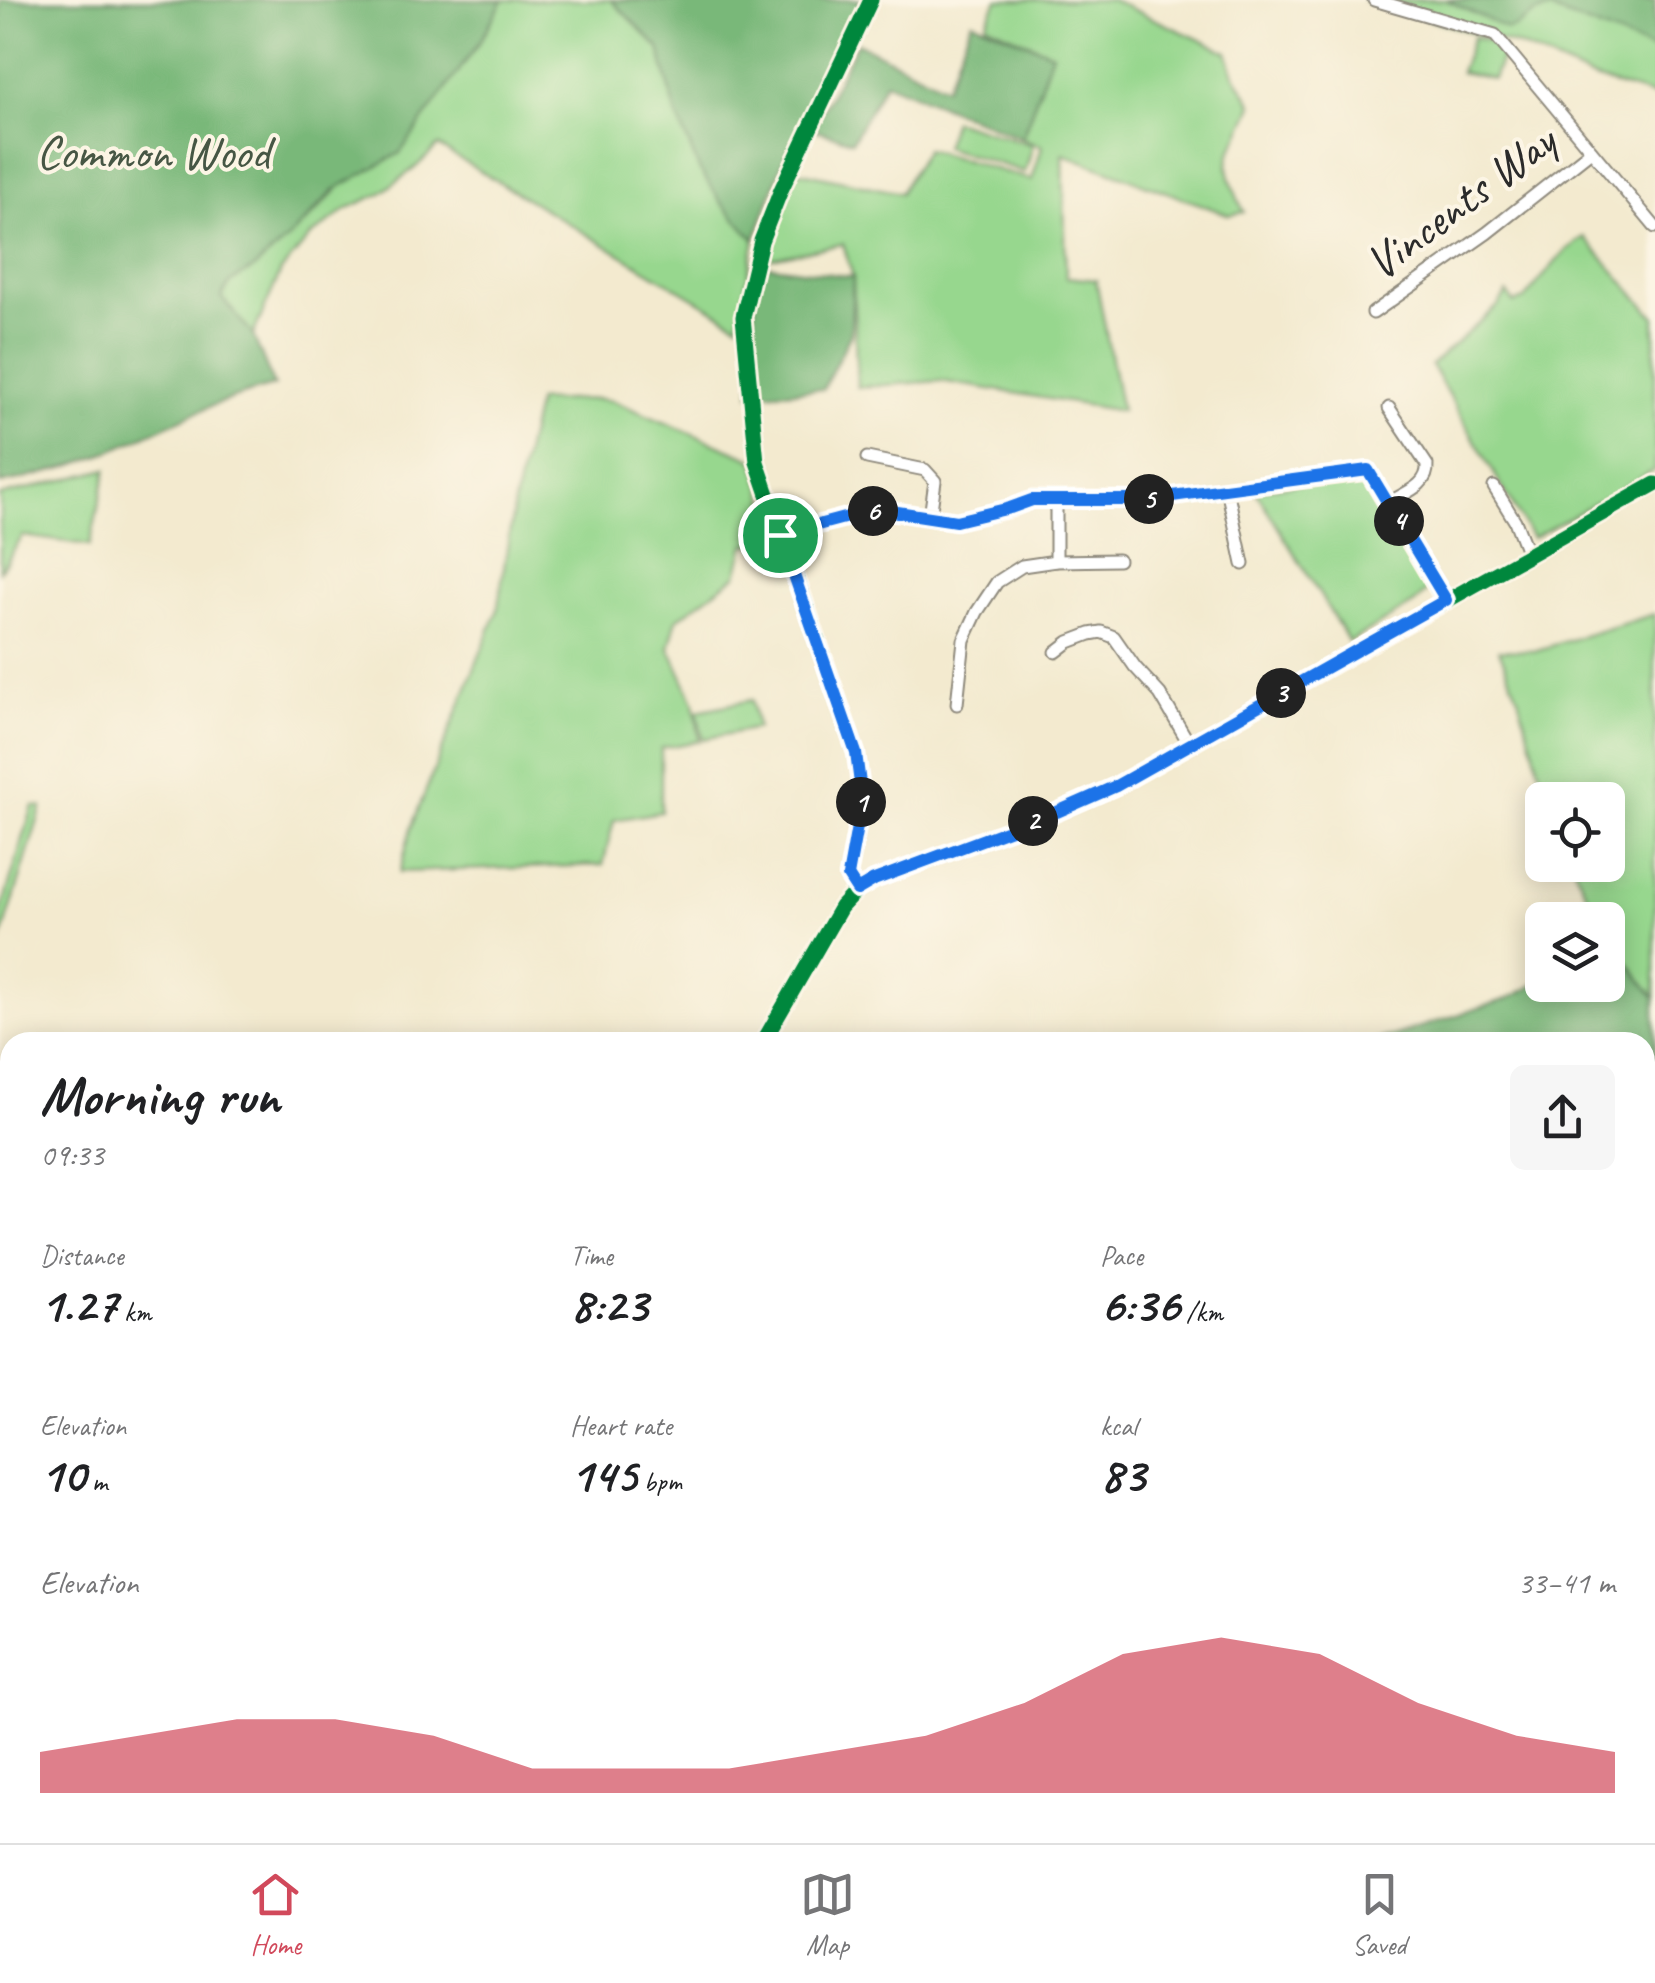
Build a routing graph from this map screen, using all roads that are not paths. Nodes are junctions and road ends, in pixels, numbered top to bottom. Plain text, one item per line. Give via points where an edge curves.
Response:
1 (871, 0) edge
2 (1374, 0) edge
3 (1591, 151) junction
4 (1655, 227) edge
5 (1374, 313) dead end
6 (1389, 408) dead end
7 (867, 458) dead end
8 (1655, 484) edge
9 (1494, 487) dead end
10 (1228, 489) junction
11 (1056, 499) junction
12 (1388, 503) junction
13 (930, 518) junction
14 (780, 535) junction
15 (1528, 554) junction
16 (1118, 560) dead end
17 (1056, 561) junction
18 (1243, 564) dead end
19 (1446, 600) junction
20 (1056, 652) dead end
21 (958, 704) dead end
22 (1190, 745) junction
23 (853, 893) junction
24 (769, 1032) edge

1 - 14 street via 780,190 743,317 757,462
2 - 3 street via 1495,35
3 - 4 street
3 - 5 street, Vincents Way
6 - 12 street via 1428,473
7 - 13 street via 925,470 935,481
8 - 15 street
9 - 15 street
10 - 11 street via 1142,500
10 - 12 street via 1368,470
10 - 18 street
11 - 13 street via 956,521
11 - 17 street
12 - 19 street
13 - 14 street via 878,509
14 - 23 street via 856,753 862,799 848,876
15 - 19 street
16 - 17 street
17 - 21 street via 1022,566 997,582 964,640
19 - 22 street
20 - 22 street via 1101,632 1114,637
22 - 23 street via 1057,812
23 - 24 street

